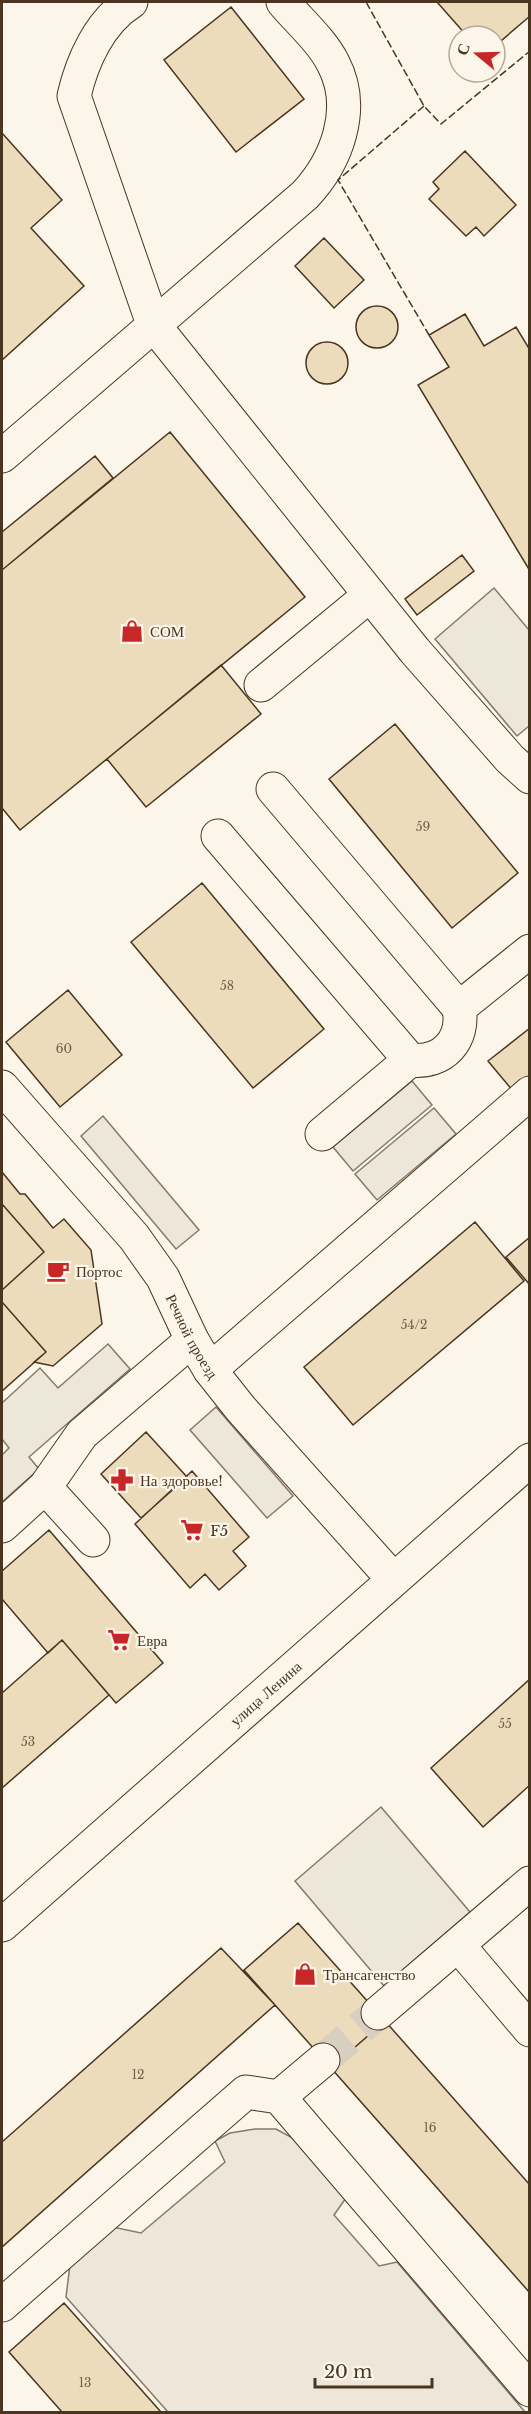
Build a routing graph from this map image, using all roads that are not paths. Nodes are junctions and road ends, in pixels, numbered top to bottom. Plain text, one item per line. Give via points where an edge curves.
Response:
1 (131, 2) edge
2 (283, 2) edge
3 (153, 324) junction
4 (2, 456) edge
5 (370, 595) junction
6 (261, 685) dead end
7 (530, 777) edge
8 (273, 789) dead end
9 (218, 836) dead end
10 (530, 951) edge
11 (459, 1008) junction
12 (410, 1060) junction
13 (2, 1087) edge
14 (530, 1093) edge
15 (322, 1134) dead end
16 (192, 1340) junction
17 (210, 1370) junction
18 (530, 1460) edge
19 (45, 1487) junction
20 (2, 1526) edge
21 (93, 1540) dead end
22 (393, 1578) junction
23 (530, 1883) edge
24 (2, 1925) edge
25 (458, 1945) junction
26 (378, 2013) tunnel mouth
27 (530, 2030) edge
28 (323, 2060) tunnel mouth
29 (279, 2097) junction
30 (2, 2305) edge
31 (530, 2390) edge

1 - 3 main road via 109,19 80,70 74,96
2 - 3 main road via 333,62 341,83 343,124 334,154 321,178 305,195
3 - 4 main road
3 - 5 main road
5 - 6 main road
5 - 7 main road via 510,759
8 - 11 main road
9 - 12 main road
10 - 11 main road
11 - 12 main road via 460,1033 446,1052 436,1058
12 - 15 main road
13 - 16 main road, Речной проезд via 134,1237 163,1278
14 - 17 main road
16 - 17 main road, Речной проезд
16 - 19 main road via 82,1434
17 - 22 main road, Речной проезд
18 - 22 main road, улица Ленина
19 - 20 main road
19 - 21 main road
22 - 24 main road, улица Ленина
23 - 25 main road
25 - 26 main road
25 - 27 main road
28 - 29 main road
29 - 30 main road via 246,2091
29 - 31 main road

